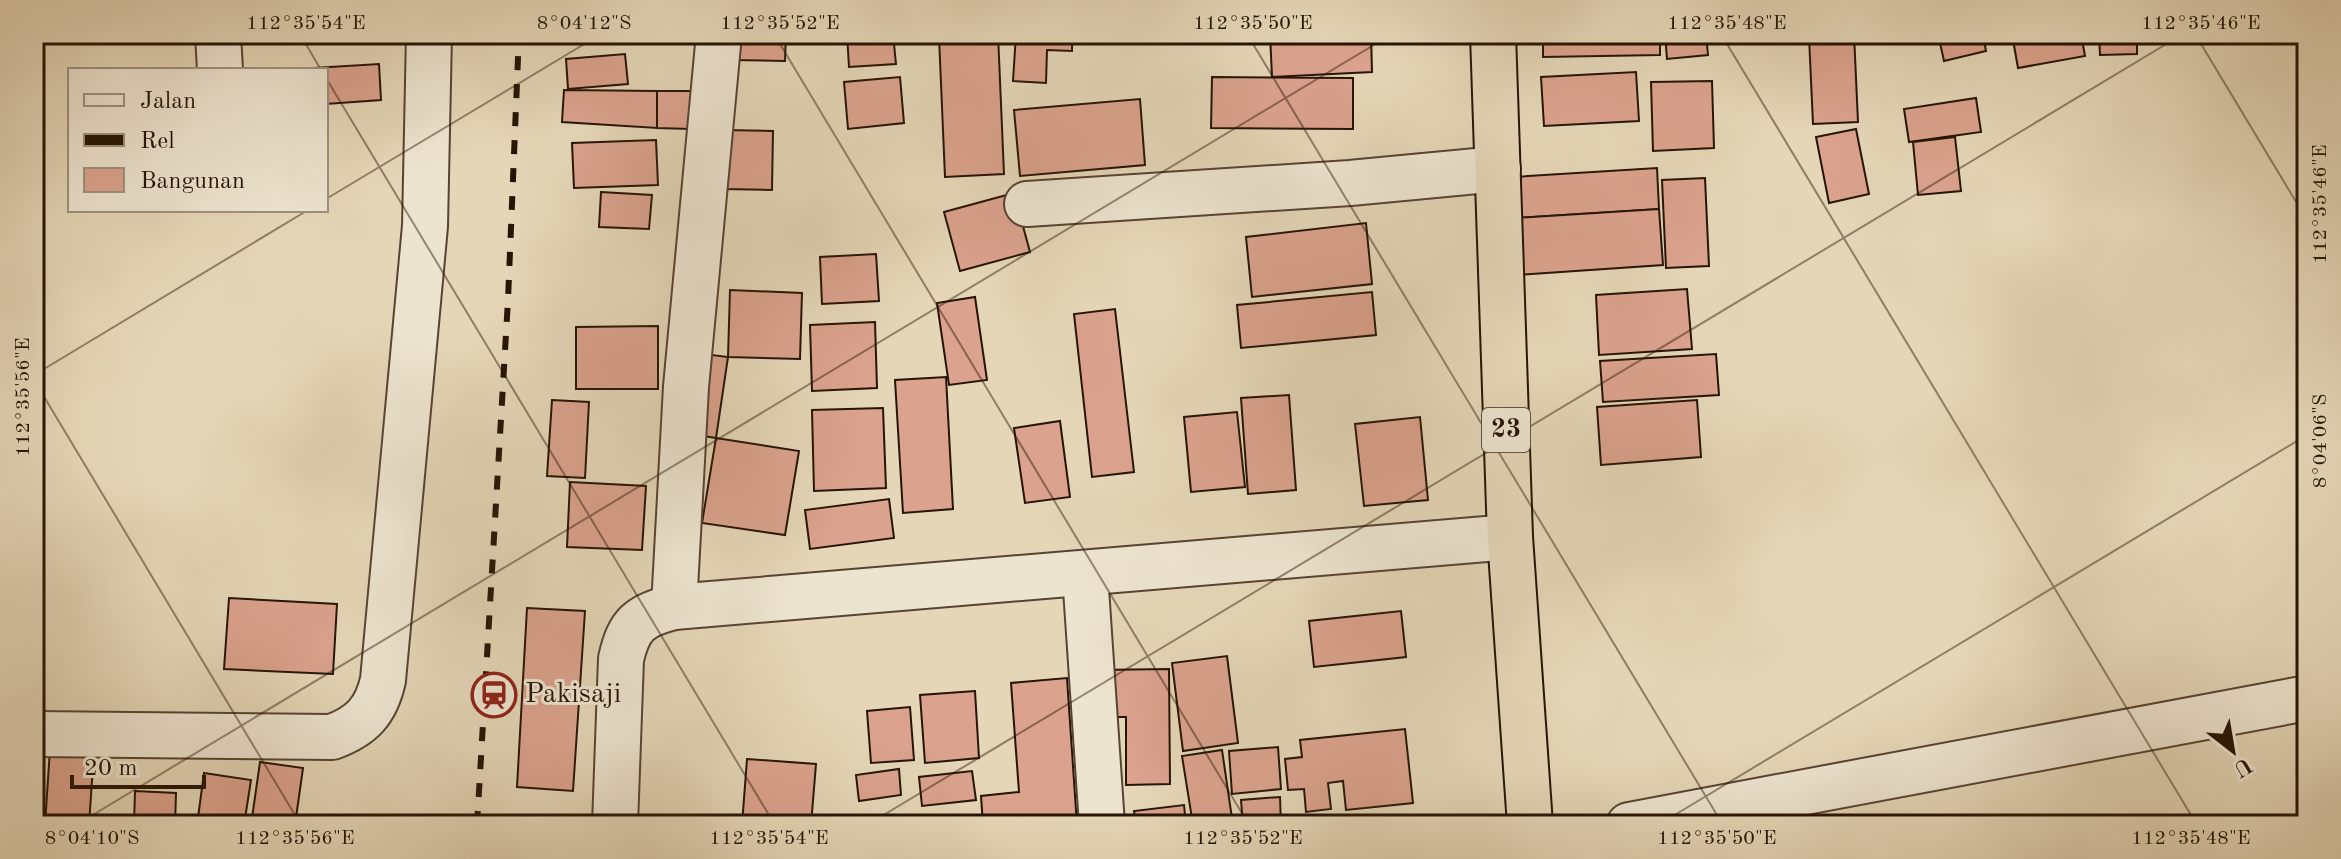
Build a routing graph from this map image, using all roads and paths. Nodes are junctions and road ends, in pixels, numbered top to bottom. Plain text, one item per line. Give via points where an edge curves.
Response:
1 (218, 34) edge
2 (429, 34) edge
3 (719, 34) edge
4 (1493, 34) edge
5 (220, 68) edge
6 (1498, 169) junction
7 (1027, 204) dead end
8 (1510, 537) junction
9 (1085, 574) junction
10 (674, 607) junction
11 (2307, 698) edge
12 (34, 734) edge
13 (615, 825) edge
14 (1102, 825) edge
15 (1530, 825) edge
16 (1629, 825) edge

1 - 5 street
2 - 12 street via 425,226 378,704 365,720 332,737
3 - 10 street via 686,387
4 - 6 highway, 23
6 - 7 street
6 - 8 highway, 23
8 - 9 street
8 - 15 highway, 23
9 - 10 street
9 - 14 street
10 - 13 street via 652,613 627,633 621,659
11 - 16 street

